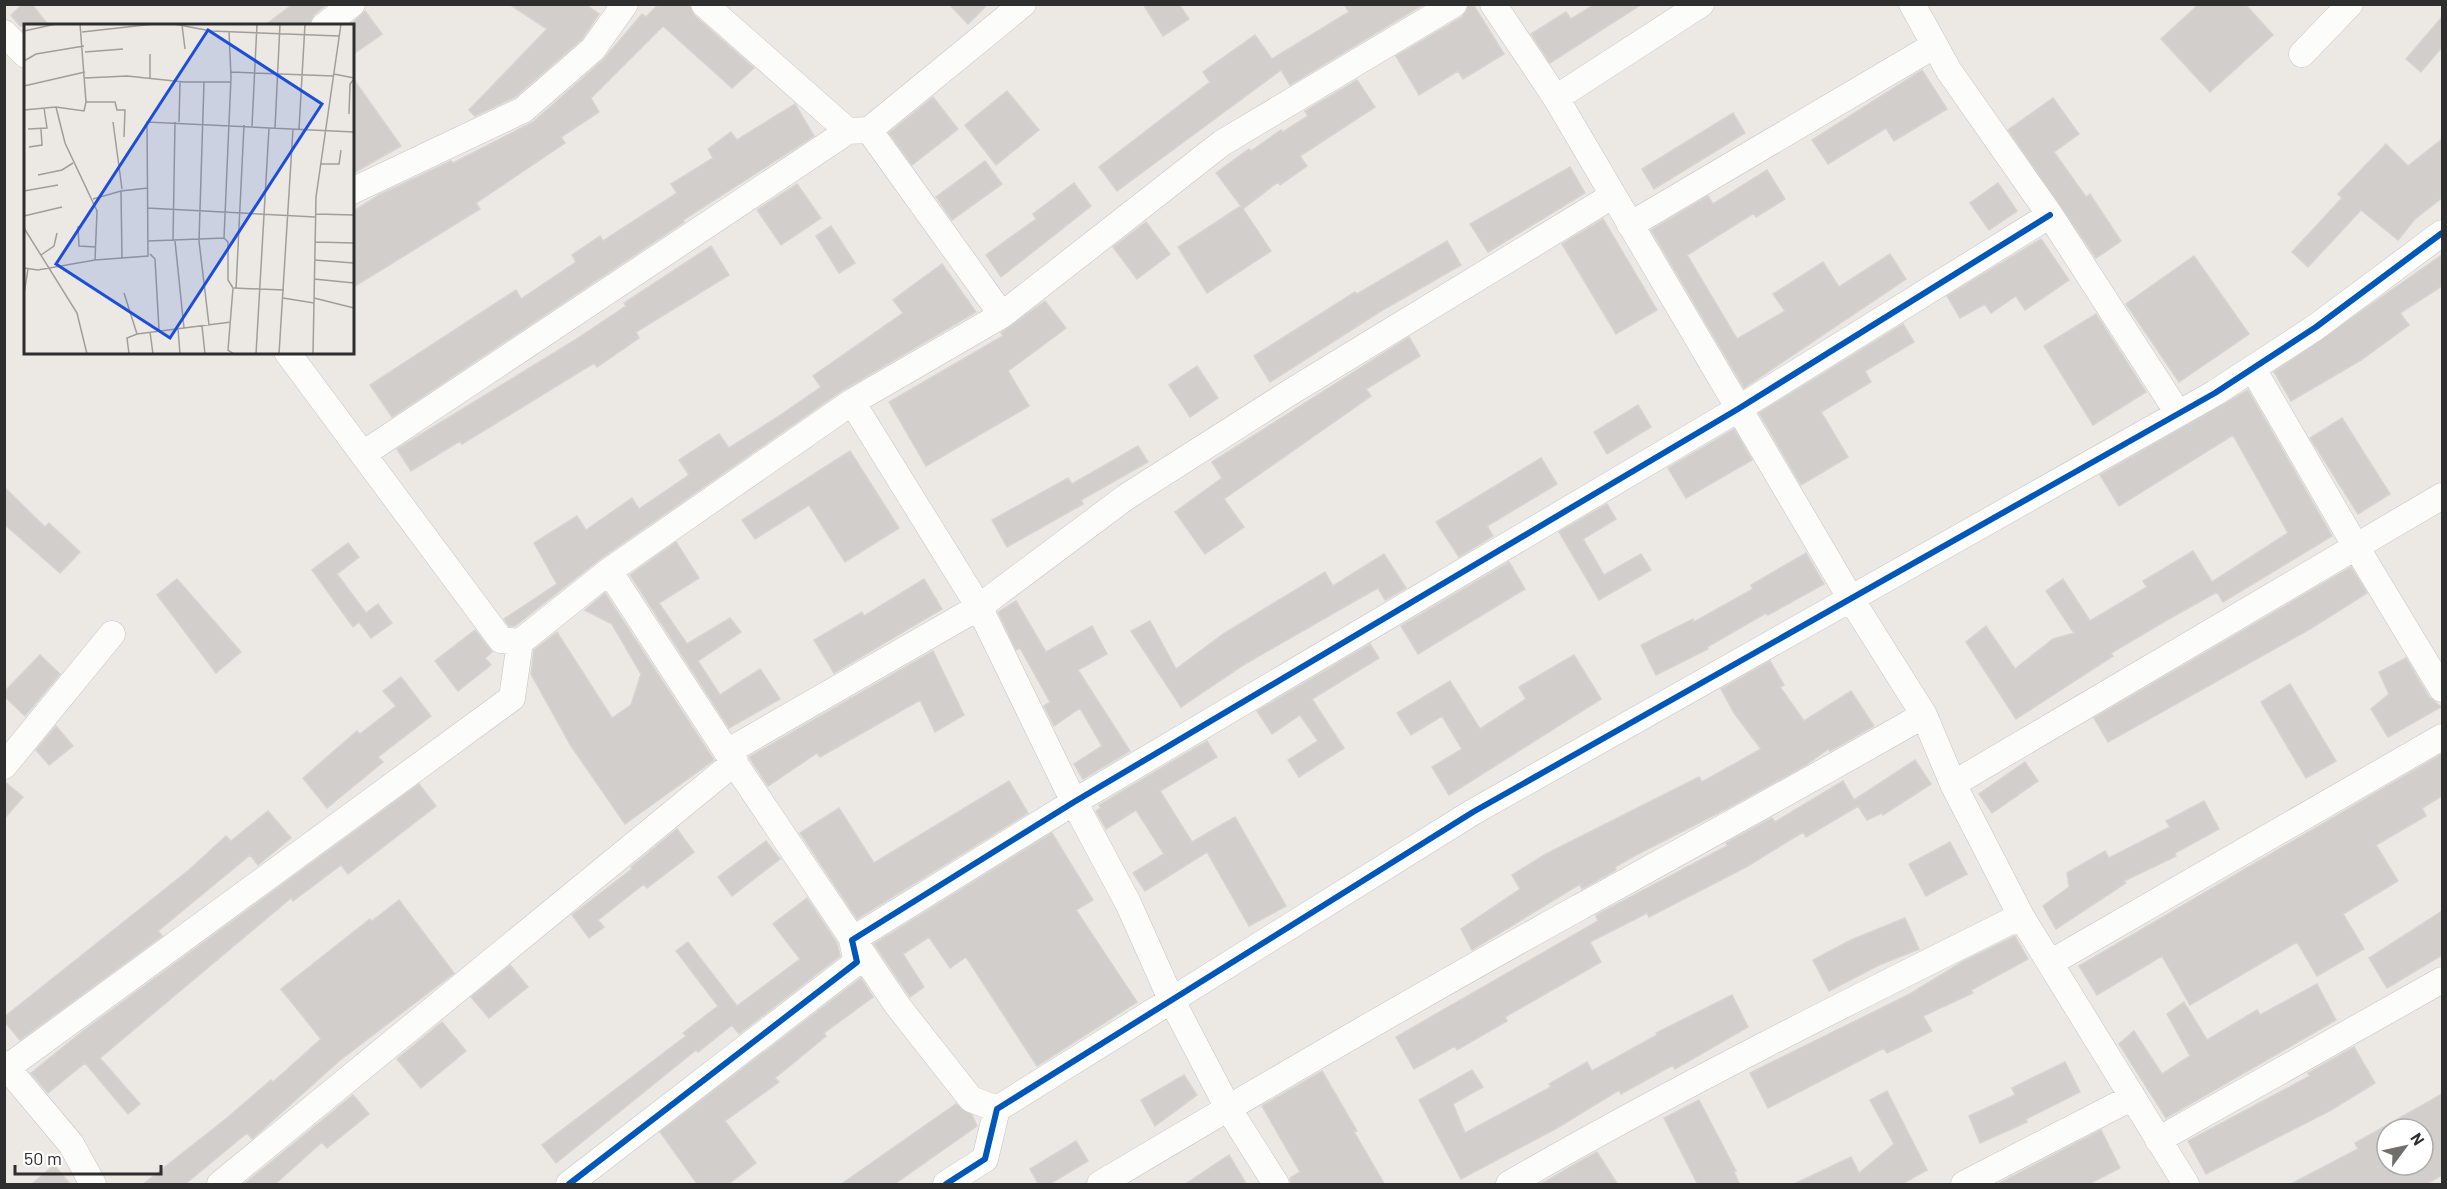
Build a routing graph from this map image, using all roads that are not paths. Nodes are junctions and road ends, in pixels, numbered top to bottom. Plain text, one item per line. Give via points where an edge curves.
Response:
1 (352, 4) edge
2 (625, 4) edge
3 (704, 4) edge
4 (1023, 4) edge
5 (1454, 4) edge
6 (1493, 4) edge
7 (1701, 4) edge
8 (1912, 4) edge
9 (2350, 4) edge
10 (327, 24) edge
11 (4, 33) edge
12 (1935, 45) junction
13 (24, 53) edge
14 (2302, 54) dead end
15 (1556, 98) junction
16 (858, 131) junction
17 (354, 190) edge
18 (1612, 196) junction
19 (2050, 214) junction
20 (1630, 225) junction
21 (2442, 233) edge
22 (1002, 315) junction
23 (288, 354) edge
24 (2253, 369) junction
25 (852, 402) junction
26 (1738, 409) junction
27 (2178, 413) junction
28 (363, 454) junction
29 (2442, 496) edge
30 (2355, 545) junction
31 (609, 571) junction
32 (1851, 599) junction
33 (979, 607) junction
34 (112, 634) dead end
35 (520, 642) junction
36 (2442, 688) edge
37 (1924, 716) junction
38 (2442, 736) edge
39 (731, 757) junction
40 (4, 766) edge
41 (1953, 784) junction
42 (1074, 802) junction
43 (2021, 916) junction
44 (852, 940) junction
45 (2050, 963) junction
46 (2442, 980) edge
47 (1171, 999) junction
48 (6, 1065) edge
49 (2131, 1098) junction
50 (997, 1108) junction
51 (1228, 1108) junction
52 (2158, 1140) junction
53 (93, 1185) edge
54 (220, 1185) edge
55 (569, 1185) edge
56 (946, 1185) edge
57 (1100, 1185) edge
58 (1276, 1185) edge
59 (1509, 1185) edge
60 (1964, 1185) edge
61 (2186, 1185) edge

1 - 10 street
2 - 17 street via 593,49 523,110
3 - 16 street
4 - 16 street
5 - 22 street via 1222,143
6 - 15 street
7 - 15 street
8 - 12 street
9 - 14 street
11 - 13 street
12 - 19 street via 1949,71
12 - 20 street
15 - 18 street
16 - 22 street
16 - 28 street
18 - 20 street
18 - 33 street via 1126,497
19 - 26 street
19 - 27 street
20 - 26 street
21 - 24 street
22 - 25 street
23 - 28 street
24 - 27 street
24 - 30 street
25 - 31 street
25 - 33 street
26 - 32 street
26 - 42 street
27 - 32 street
28 - 35 street via 501,640
29 - 30 street
30 - 36 street
30 - 41 street
31 - 35 street
31 - 39 street
32 - 37 street
32 - 47 street via 1473,812
33 - 39 street
33 - 42 street
34 - 40 street
35 - 48 street via 512,698
37 - 41 street
37 - 51 street
38 - 45 street
39 - 44 street
39 - 54 street
41 - 43 street
42 - 44 street
42 - 47 street via 1128,903
43 - 45 street
43 - 59 street via 1810,1022
44 - 50 street via 971,1100
44 - 55 street via 857,962
45 - 49 street
46 - 52 street
47 - 50 street
47 - 51 street
48 - 53 street via 71,1144
49 - 52 street
49 - 60 street
50 - 56 street via 985,1159
51 - 57 street
51 - 58 street
52 - 61 street

